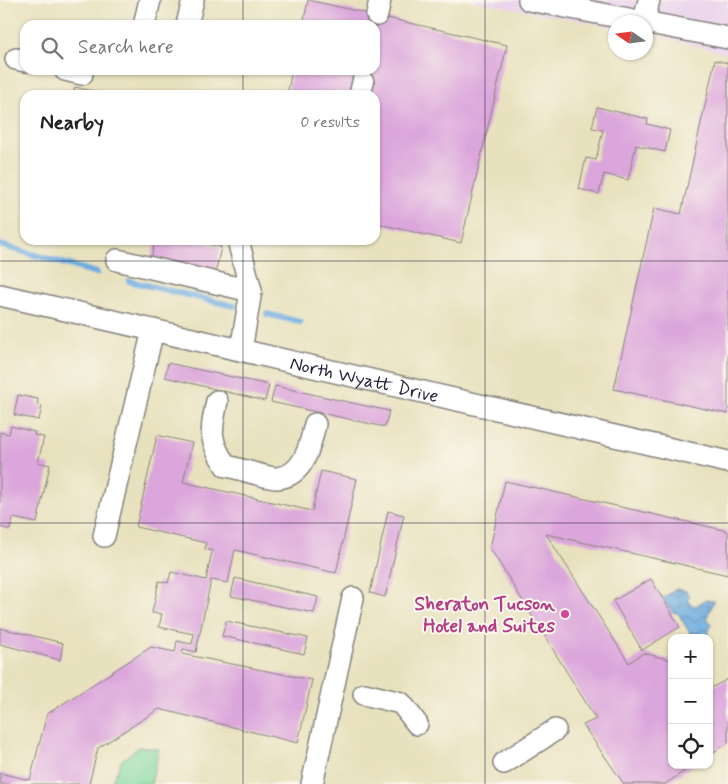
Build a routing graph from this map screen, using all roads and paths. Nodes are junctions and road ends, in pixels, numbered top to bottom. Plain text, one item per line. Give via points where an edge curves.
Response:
1 (150, 0) edge
2 (193, 0) edge
3 (529, 0) edge
4 (649, 0) edge
5 (608, 15) edge
6 (646, 15) edge
7 (145, 20) edge
8 (188, 20) edge
9 (653, 24) edge
10 (728, 38) edge
11 (239, 245) edge
12 (117, 260) dead end
13 (251, 291) junction
14 (0, 295) edge
15 (153, 330) junction
16 (241, 350) junction
17 (217, 401) dead end
18 (315, 424) dead end
19 (728, 462) edge
20 (104, 536) dead end
21 (353, 598) dead end
22 (364, 694) dead end
23 (417, 724) dead end
24 (555, 730) dead end
25 (504, 763) dead end
26 (312, 784) edge

1 - 7 street
2 - 8 street
3 - 5 street
4 - 6 street
9 - 10 street
11 - 13 street
12 - 13 street
13 - 16 street
14 - 15 street, North Wyatt Drive
15 - 16 street, North Wyatt Drive
15 - 20 street
16 - 19 street, North Wyatt Drive
17 - 18 street via 212,428 214,448 226,466 276,478 297,470 309,451
21 - 26 street
22 - 23 street via 401,703
24 - 25 street

